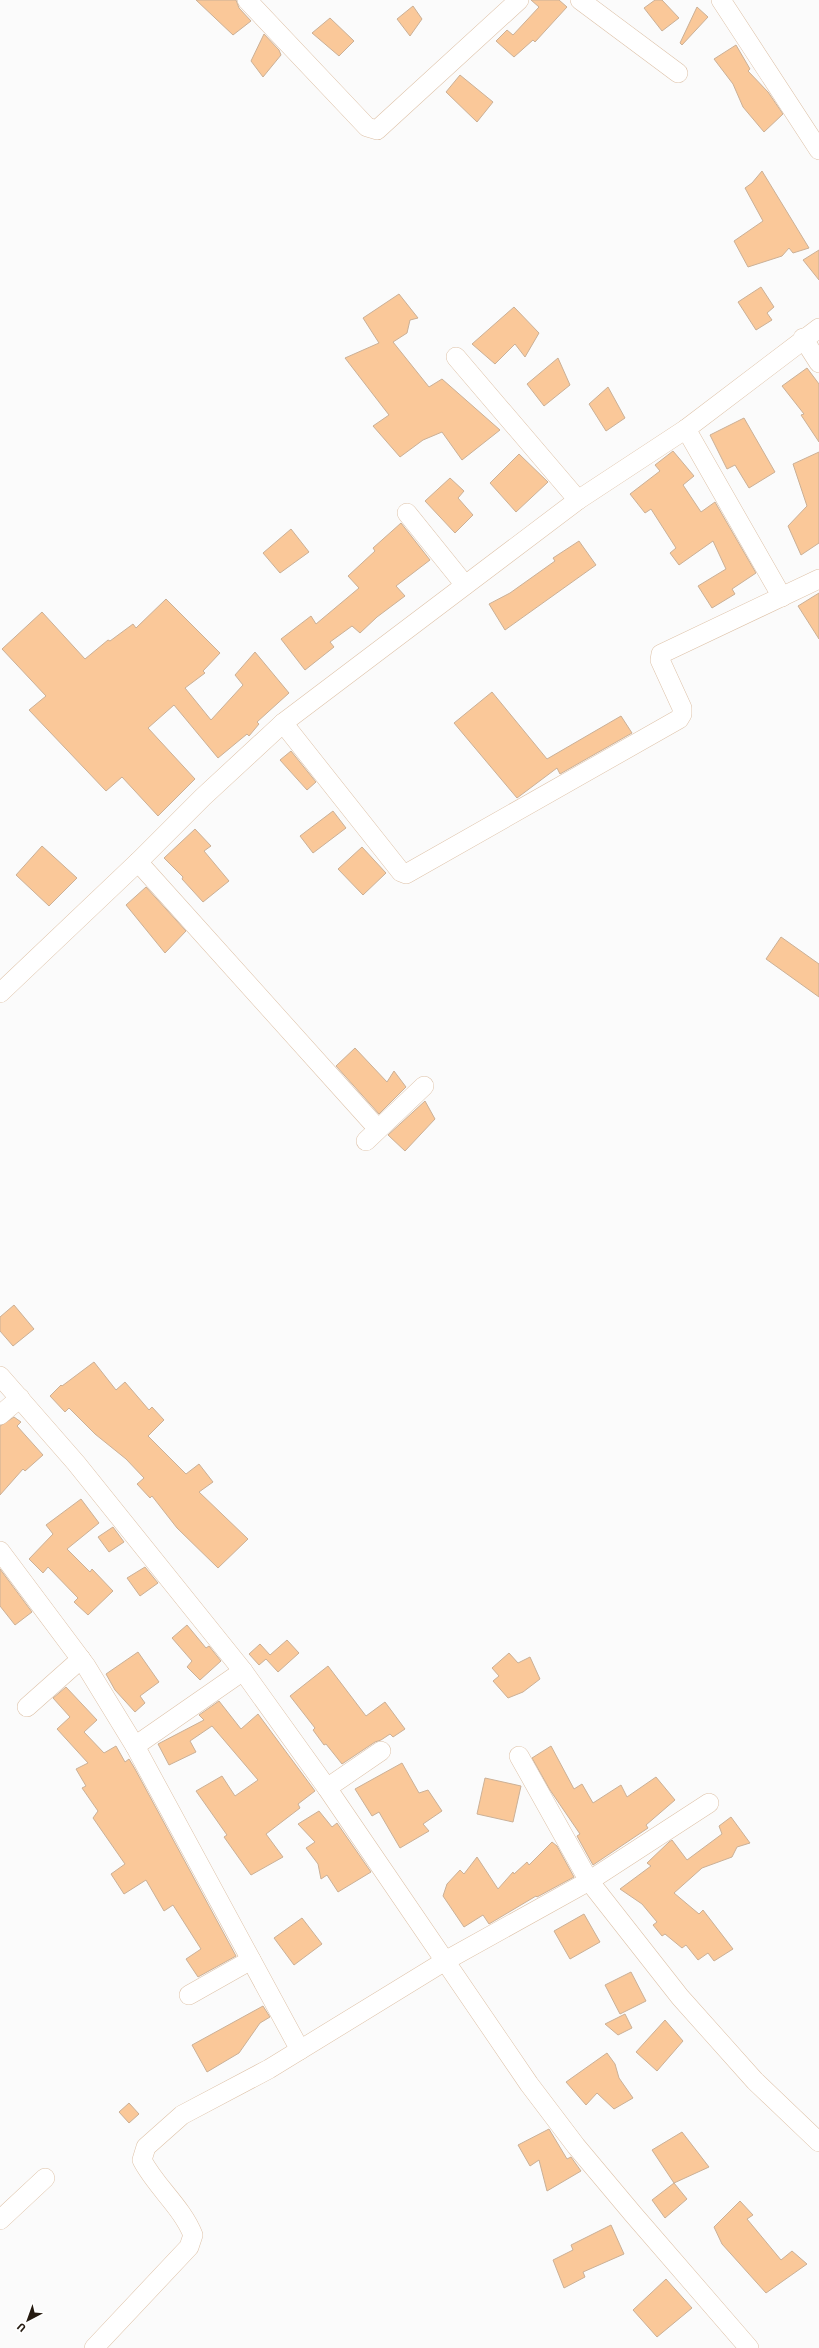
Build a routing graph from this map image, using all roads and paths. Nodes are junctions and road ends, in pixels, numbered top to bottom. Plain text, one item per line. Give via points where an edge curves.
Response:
1 (247, 0) edge
2 (519, 0) edge
3 (580, 0) edge
4 (721, 0) edge
5 (678, 73) dead end
6 (819, 150) edge
7 (819, 328) edge
8 (803, 338) junction
9 (456, 357) dead end
10 (819, 363) edge
11 (686, 429) junction
12 (578, 500) junction
13 (407, 513) dead end
14 (819, 579) edge
15 (465, 585) junction
16 (782, 597) junction
17 (283, 723) junction
18 (138, 862) junction
19 (0, 993) edge
20 (424, 1086) dead end
21 (0, 1376) edge
22 (20, 1398) junction
23 (0, 1415) edge
24 (0, 1551) edge
25 (81, 1659) junction
26 (243, 1671) junction
27 (27, 1707) dead end
28 (136, 1746) junction
29 (381, 1751) dead end
30 (519, 1756) dead end
31 (327, 1788) junction
32 (708, 1803) dead end
33 (589, 1881) junction
34 (251, 1960) junction
35 (445, 1961) junction
36 (189, 1995) dead end
37 (300, 2050) junction
38 (819, 2142) edge
39 (45, 2178) dead end
40 (0, 2220) edge
41 (94, 2348) edge
42 (749, 2348) edge

1 - 2 street via 367,127 377,130
3 - 5 street
4 - 6 street
7 - 8 street
8 - 10 street
8 - 11 street
9 - 12 street
11 - 12 street
11 - 16 street
12 - 15 street
13 - 15 street
14 - 16 street
15 - 17 street
16 - 17 street via 661,654 660,660 682,708 679,719 406,874 400,872
17 - 18 street
18 - 19 street
18 - 20 street via 372,1135
21 - 22 street
22 - 23 street
22 - 26 street via 76,1463
24 - 25 street
25 - 27 street
25 - 28 street
26 - 28 street
26 - 31 street
28 - 34 street
29 - 31 street
30 - 33 street
31 - 35 street
32 - 33 street
33 - 35 street
33 - 38 street via 680,1997 755,2081
34 - 36 street
34 - 37 street
35 - 37 street
35 - 42 street via 528,2084 576,2146
37 - 41 street via 182,2115 146,2147 142,2160 189,2224 193,2235 189,2247
39 - 40 street

